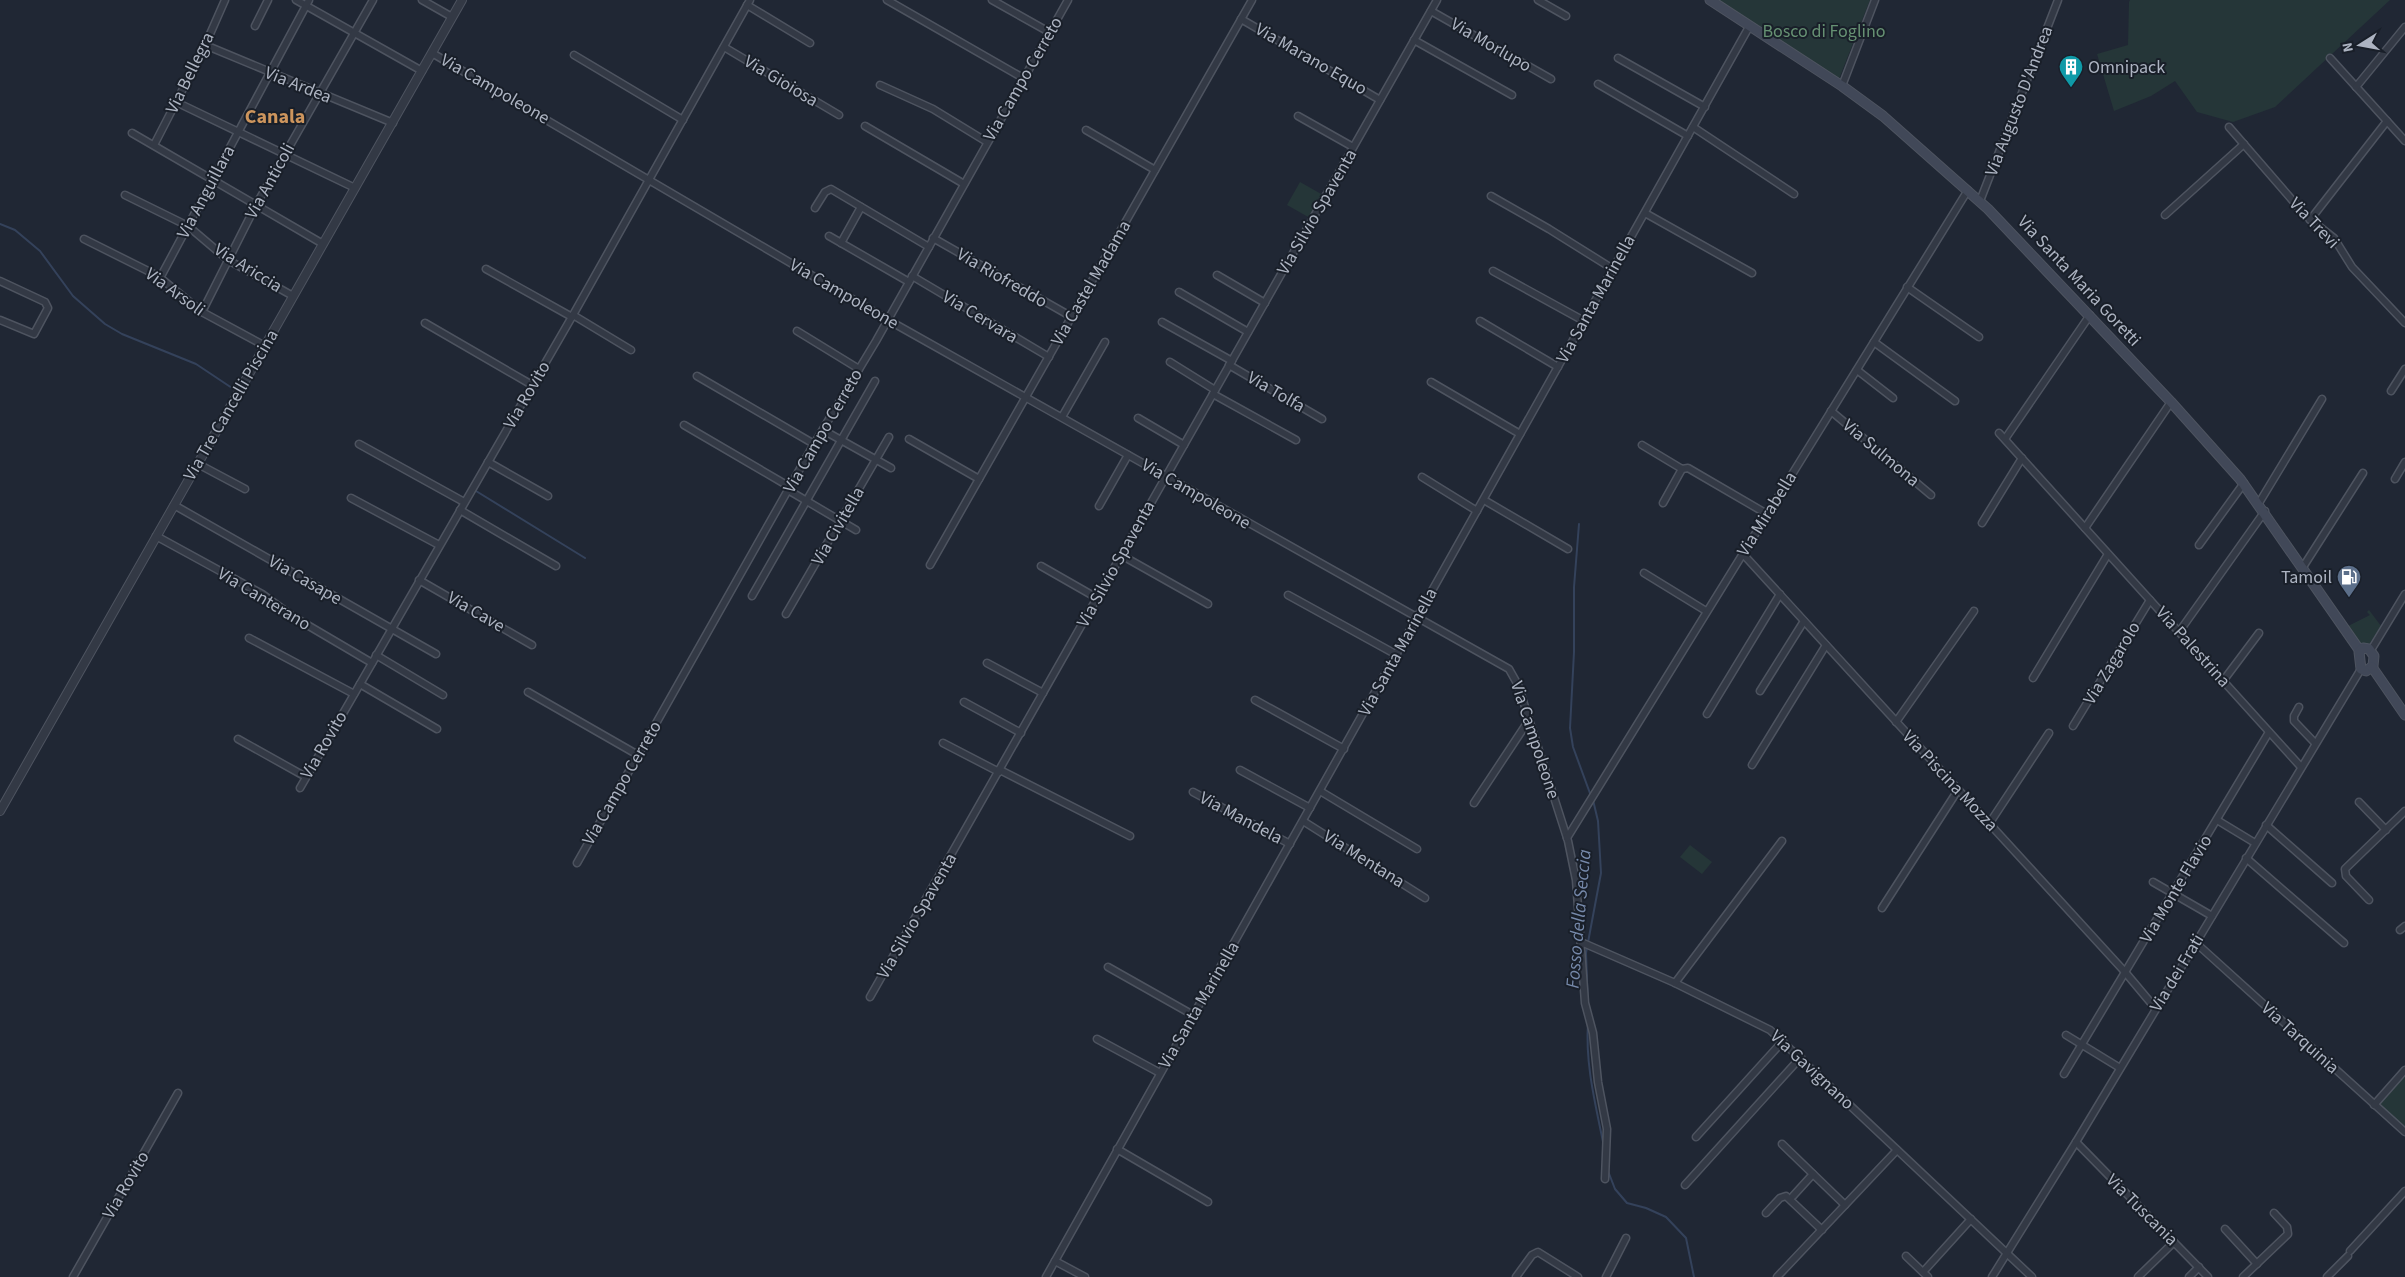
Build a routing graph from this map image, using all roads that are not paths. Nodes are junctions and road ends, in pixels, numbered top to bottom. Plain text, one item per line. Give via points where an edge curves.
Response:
1 (225, 0) edge
2 (268, 0) edge
3 (296, 0) edge
4 (374, 0) edge
5 (422, 0) edge
6 (462, 0) edge
7 (887, 0) edge
8 (992, 0) edge
9 (1068, 0) edge
10 (1252, 0) edge
11 (1437, 0) edge
12 (1538, 0) edge
13 (1710, 0) edge
14 (1875, 0) edge
15 (2058, 0) edge
16 (307, 3) edge
17 (748, 3) edge
18 (1431, 11) junction
19 (1566, 16) dead end
20 (452, 17) junction
21 (1242, 19) junction
22 (255, 26) dead end
23 (1750, 27) junction
24 (2405, 27) edge
25 (355, 32) junction
26 (1049, 32) junction
27 (1414, 40) junction
28 (810, 43) dead end
29 (205, 45) junction
30 (724, 47) junction
31 (432, 53) junction
32 (574, 55) dead end
33 (1618, 58) dead end
34 (2330, 58) dead end
35 (422, 71) junction
36 (269, 74) junction
37 (1023, 78) junction
38 (1551, 79) dead end
39 (1598, 84) dead end
40 (880, 85) dead end
41 (1842, 86) junction
42 (2356, 87) junction
43 (319, 93) junction
44 (1512, 95) dead end
45 (1380, 100) junction
46 (176, 102) junction
47 (1705, 107) junction
48 (839, 115) dead end
49 (1298, 116) dead end
50 (683, 120) junction
51 (2387, 121) junction
52 (393, 123) junction
53 (865, 126) dead end
54 (1693, 127) junction
55 (2228, 127) dead end
56 (1086, 130) dead end
57 (238, 132) junction
58 (132, 133) dead end
59 (1688, 136) junction
60 (2405, 141) edge
61 (987, 142) junction
62 (2244, 144) junction
63 (154, 145) junction
64 (1353, 147) junction
65 (285, 154) junction
66 (1155, 170) junction
67 (213, 179) junction
68 (650, 179) junction
69 (964, 184) junction
70 (354, 188) junction
71 (1968, 190) junction
72 (125, 194) dead end
73 (1794, 194) dead end
74 (1491, 196) dead end
75 (1980, 201) junction
76 (256, 205) junction
77 (861, 207) junction
78 (815, 208) dead end
79 (1645, 213) junction
80 (2165, 215) dead end
81 (2310, 220) junction
82 (188, 226) junction
83 (829, 236) dead end
84 (933, 238) junction
85 (84, 239) dead end
86 (323, 244) junction
87 (841, 244) junction
88 (928, 247) junction
89 (228, 260) junction
90 (486, 269) dead end
91 (1613, 270) junction
92 (1493, 271) dead end
93 (1752, 273) dead end
94 (1217, 275) dead end
95 (160, 278) junction
96 (910, 279) junction
97 (0, 281) edge
98 (1907, 287) junction
99 (1179, 292) dead end
100 (293, 296) junction
101 (1265, 303) junction
102 (202, 312) junction
103 (2090, 315) junction
104 (573, 316) junction
105 (1072, 317) junction
106 (0, 320) edge
107 (888, 320) junction
108 (1480, 321) dead end
109 (1584, 321) junction
110 (1162, 322) dead end
111 (425, 323) dead end
112 (2405, 324) edge
113 (797, 331) dead end
114 (1248, 332) junction
115 (1979, 337) dead end
116 (1105, 342) dead end
117 (1874, 342) junction
118 (265, 346) junction
119 (630, 350) dead end
120 (1049, 358) junction
121 (1170, 362) dead end
122 (1230, 363) junction
123 (1558, 367) junction
124 (859, 369) junction
125 (2405, 369) edge
126 (1857, 370) junction
127 (697, 376) dead end
128 (875, 381) dead end
129 (1431, 382) dead end
130 (532, 385) junction
131 (2392, 391) dead end
132 (1214, 392) junction
133 (1026, 396) junction
134 (1894, 398) dead end
135 (2322, 400) dead end
136 (1955, 401) dead end
137 (2172, 402) junction
138 (1831, 411) junction
139 (1062, 417) junction
140 (1138, 418) dead end
141 (1322, 419) dead end
142 (684, 425) dead end
143 (823, 430) junction
144 (1999, 433) dead end
145 (1520, 434) junction
146 (889, 437) dead end
147 (909, 439) dead end
148 (2005, 439) junction
149 (841, 440) junction
150 (1296, 440) dead end
151 (359, 444) dead end
152 (814, 444) junction
153 (1184, 445) junction
154 (1642, 445) dead end
155 (1128, 455) junction
156 (2022, 458) junction
157 (876, 460) junction
158 (488, 462) junction
159 (2405, 462) edge
160 (198, 464) junction
161 (891, 468) dead end
162 (1682, 470) junction
163 (2363, 473) dead end
164 (1165, 476) junction
165 (1422, 477) dead end
166 (979, 479) junction
167 (2395, 479) dead end
168 (2244, 483) junction
169 (789, 488) junction
170 (245, 489) dead end
171 (1931, 495) dead end
172 (548, 496) dead end
173 (351, 498) dead end
174 (1484, 500) junction
175 (806, 501) junction
176 (464, 502) junction
177 (1663, 503) dead end
178 (174, 505) junction
179 (1099, 506) dead end
180 (2262, 507) junction
181 (460, 510) junction
182 (1477, 511) junction
183 (1767, 514) junction
184 (840, 521) junction
185 (1982, 523) dead end
186 (2085, 528) junction
187 (856, 530) dead end
188 (156, 536) junction
189 (2199, 545) dead end
190 (439, 546) junction
191 (1568, 549) dead end
192 (1743, 554) junction
193 (2108, 554) junction
194 (1121, 555) junction
195 (930, 565) dead end
196 (556, 566) dead end
197 (1041, 566) dead end
198 (2303, 567) junction
199 (1644, 573) dead end
200 (419, 580) junction
201 (1780, 594) junction
202 (2405, 594) edge
203 (1288, 595) dead end
204 (752, 596) dead end
205 (1097, 598) junction
206 (2150, 600) junction
207 (1208, 604) dead end
208 (1706, 611) junction
209 (1974, 611) dead end
210 (786, 614) dead end
211 (1417, 618) junction
212 (1804, 621) junction
213 (391, 629) junction
214 (2179, 632) junction
215 (2259, 633) dead end
216 (249, 638) dead end
217 (532, 645) dead end
218 (1826, 645) junction
219 (2360, 650) junction
220 (2371, 650) junction
221 (436, 654) dead end
222 (376, 655) junction
223 (1397, 655) junction
224 (372, 663) junction
225 (986, 663) dead end
226 (2361, 668) junction
227 (2372, 668) junction
228 (2033, 678) dead end
229 (2223, 681) junction
230 (360, 684) junction
231 (1760, 690) dead end
232 (528, 692) dead end
233 (1043, 693) junction
234 (354, 694) junction
235 (443, 695) dead end
236 (1255, 700) dead end
237 (964, 702) dead end
238 (2299, 707) dead end
239 (1707, 714) dead end
240 (2405, 715) edge
241 (1529, 720) junction
242 (1896, 722) junction
243 (2074, 726) dead end
244 (437, 729) dead end
245 (2270, 732) junction
246 (1021, 733) junction
247 (2049, 734) dead end
248 (238, 739) dead end
249 (943, 743) dead end
250 (2315, 743) junction
251 (1344, 750) junction
252 (638, 755) junction
253 (1752, 765) dead end
254 (2301, 767) junction
255 (1240, 770) dead end
256 (999, 771) junction
257 (306, 776) junction
258 (300, 788) dead end
259 (1958, 790) junction
260 (1193, 792) dead end
261 (1320, 792) junction
262 (2359, 802) dead end
263 (1474, 803) dead end
264 (1310, 808) junction
265 (0, 811) edge
266 (2405, 812) edge
267 (2217, 820) junction
268 (1303, 821) junction
269 (1989, 824) junction
270 (2266, 825) junction
271 (2386, 830) junction
272 (1130, 836) dead end
273 (1567, 838) junction
274 (1782, 842) dead end
275 (2256, 843) junction
276 (1290, 844) junction
277 (1417, 849) dead end
278 (2246, 858) junction
279 (577, 862) dead end
280 (2154, 882) dead end
281 (2332, 883) dead end
282 (2173, 893) junction
283 (1425, 898) dead end
284 (2369, 900) dead end
285 (1882, 908) dead end
286 (2212, 916) junction
287 (1581, 942) junction
288 (2196, 943) junction
289 (2344, 943) dead end
290 (1108, 967) dead end
291 (2125, 972) junction
292 (1675, 983) junction
293 (870, 997) dead end
294 (2156, 1009) junction
295 (1193, 1015) junction
296 (2066, 1035) dead end
297 (1097, 1039) dead end
298 (1783, 1041) junction
299 (2082, 1045) junction
300 (1801, 1057) junction
301 (2120, 1068) junction
302 (2405, 1070) edge
303 (1160, 1073) junction
304 (2064, 1074) dead end
305 (178, 1092) dead end
306 (2374, 1105) junction
307 (2405, 1132) edge
308 (1696, 1137) dead end
309 (2076, 1142) junction
310 (1782, 1144) dead end
311 (1117, 1149) junction
312 (1897, 1150) junction
313 (1813, 1174) junction
314 (1605, 1179) dead end
315 (1685, 1185) dead end
316 (2405, 1191) edge
317 (1792, 1196) dead end
318 (1208, 1202) dead end
319 (1845, 1204) junction
320 (1766, 1213) dead end
321 (2274, 1213) dead end
322 (1971, 1219) junction
323 (1822, 1230) junction
324 (2226, 1230) dead end
325 (1626, 1238) dead end
326 (2174, 1242) junction
327 (2007, 1253) junction
328 (1906, 1256) dead end
329 (1055, 1260) junction
330 (2257, 1264) junction
331 (2199, 1267) junction
332 (1926, 1275) edge
333 (73, 1277) edge
334 (1046, 1277) edge
335 (1085, 1277) edge
336 (1516, 1277) edge
337 (1578, 1277) edge
338 (1606, 1277) edge
339 (1777, 1277) edge
340 (1992, 1277) edge
341 (2032, 1277) edge
342 (2138, 1277) edge
343 (2189, 1277) edge
344 (2208, 1277) edge
345 (2244, 1277) edge
346 (2327, 1277) edge

1 - 29 street, Via Bellegra
2 - 22 street
3 - 16 street
4 - 25 street, Via Anticoli
5 - 20 street
6 - 20 street, Via Tre Cancelli Piscina
7 - 37 street
8 - 26 street
9 - 26 street, Via Campo Cerreto
10 - 21 street, Via Castel Madama
11 - 18 street, Via Silvio Spaventa
12 - 19 street
13 - 23 main road, Via Santa Maria Goretti
14 - 41 street
15 - 75 street, Via Augusto D'Andrea
16 - 25 street
16 - 36 street, Via Anguillara
17 - 28 street
17 - 30 street, Via Rovito
18 - 27 street, Via Silvio Spaventa
18 - 38 street, Via Morlupo
20 - 31 street, Via Tre Cancelli Piscina
21 - 45 street, Via Marano Equo
21 - 66 street, Via Castel Madama
23 - 41 main road, Via Santa Maria Goretti
23 - 47 street, Via Santa Marinella
24 - 42 street
25 - 35 street
25 - 43 street, Via Anticoli
26 - 37 street, Via Campo Cerreto
27 - 44 street
27 - 45 street, Via Silvio Spaventa
29 - 36 street, Via Ardea
29 - 46 street, Via Bellegra
30 - 48 street, Via Gioiosa
30 - 50 street, Via Rovito
31 - 35 street, Via Tre Cancelli Piscina
31 - 68 street, Via Campoleone
32 - 50 street
33 - 47 street
34 - 42 street
35 - 52 street, Via Tre Cancelli Piscina
36 - 43 street, Via Ardea
36 - 57 street, Via Anguillara
37 - 61 street, Via Campo Cerreto
39 - 59 street
40 - 61 street via 933,110
41 - 71 main road, Via Santa Maria Goretti via 1896,126
42 - 51 street
43 - 52 street, Via Ardea
43 - 65 street, Via Anticoli
45 - 64 street, Via Silvio Spaventa
46 - 57 street
46 - 63 street, Via Bellegra
47 - 54 street, Via Santa Marinella
49 - 64 street
50 - 68 street, Via Rovito
51 - 60 street
51 - 81 street
52 - 70 street, Via Tre Cancelli Piscina
53 - 69 street
54 - 59 street, Via Santa Marinella
54 - 73 street
55 - 62 street, Via Trevi
56 - 66 street
57 - 65 street
57 - 67 street, Via Anguillara
58 - 63 street
59 - 79 street, Via Santa Marinella
61 - 69 street, Via Campo Cerreto
62 - 80 street
62 - 81 street, Via Trevi
63 - 67 street
64 - 101 street, Via Silvio Spaventa
65 - 70 street
65 - 76 street, Via Anticoli
66 - 105 street, Via Castel Madama
67 - 76 street
67 - 82 street, Via Anguillara
68 - 104 street, Via Rovito
68 - 107 street, Via Campoleone
69 - 84 street, Via Campo Cerreto
70 - 86 street, Via Tre Cancelli Piscina
71 - 75 main road, Via Santa Maria Goretti
71 - 98 street, Via Mirabella
72 - 82 street, Via Ariccia
74 - 91 street
75 - 103 main road, Via Santa Maria Goretti
76 - 86 street
76 - 89 street, Via Anticoli
77 - 78 street via 830,189
77 - 87 street
77 - 88 street
79 - 91 street, Via Santa Marinella
79 - 93 street
81 - 112 street, Via Trevi via 2334,238 2352,267
82 - 89 street, Via Ariccia
82 - 95 street, Via Anguillara
83 - 87 street, Via Cervara
84 - 88 street, Via Campo Cerreto
84 - 105 street, Via Riofreddo
85 - 95 street, Via Arsoli
86 - 100 street, Via Tre Cancelli Piscina
87 - 96 street, Via Cervara
88 - 96 street, Via Campo Cerreto
89 - 100 street, Via Ariccia
89 - 102 street, Via Anticoli
90 - 104 street
91 - 109 street, Via Santa Marinella
92 - 109 street
94 - 101 street
95 - 102 street, Via Arsoli
96 - 107 street, Via Campo Cerreto
96 - 120 street, Via Cervara
97 - 106 street via 44,302 47,309 34,334
98 - 115 street
98 - 117 street, Via Mirabella
99 - 114 street
100 - 118 street, Via Tre Cancelli Piscina
101 - 114 street, Via Silvio Spaventa
102 - 118 street, Via Arsoli
103 - 137 main road, Via Santa Maria Goretti
103 - 148 street
104 - 119 street
104 - 130 street, Via Rovito
105 - 120 street, Via Castel Madama
107 - 124 street, Via Campo Cerreto
107 - 133 street, Via Campoleone
108 - 123 street
109 - 123 street, Via Santa Marinella
110 - 122 street, Via Tolfa
111 - 130 street
113 - 124 street
114 - 122 street, Via Silvio Spaventa
116 - 139 street
117 - 126 street, Via Mirabella
117 - 136 street
118 - 160 street, Via Tre Cancelli Piscina
120 - 133 street, Via Castel Madama
121 - 132 street
122 - 132 street, Via Silvio Spaventa
122 - 141 street, Via Tolfa
123 - 145 street, Via Santa Marinella
124 - 143 street, Via Campo Cerreto
125 - 131 street
126 - 134 street
126 - 138 street, Via Mirabella
127 - 152 street
128 - 149 street
129 - 145 street
130 - 158 street, Via Rovito
132 - 150 street
132 - 153 street, Via Silvio Spaventa
133 - 139 street, Via Campoleone
133 - 166 street, Via Castel Madama
135 - 180 street
137 - 168 main road, Via Santa Maria Goretti
137 - 186 street
138 - 171 street, Via Sulmona
138 - 183 street, Via Mirabella
139 - 155 street, Via Campoleone
140 - 153 street
142 - 169 street
143 - 149 street
143 - 152 street, Via Campo Cerreto
144 - 148 street, Via Palestrina
145 - 174 street, Via Santa Marinella
146 - 157 street, Via Civitella
147 - 166 street
148 - 156 street, Via Palestrina
149 - 157 street
149 - 175 street
151 - 176 street
152 - 169 street, Via Campo Cerreto
153 - 164 street, Via Silvio Spaventa
154 - 162 street
155 - 164 street, Via Campoleone
155 - 179 street
156 - 185 street
156 - 186 street, Via Palestrina
157 - 161 street
157 - 184 street, Via Civitella
158 - 172 street
158 - 176 street, Via Rovito
159 - 167 street
160 - 170 street
160 - 178 street, Via Tre Cancelli Piscina
162 - 177 street
162 - 183 street via 1688,468
163 - 198 street
164 - 194 street, Via Silvio Spaventa
164 - 211 street, Via Campoleone
165 - 182 street
166 - 195 street, Via Castel Madama
168 - 180 main road, Via Santa Maria Goretti
168 - 189 street
169 - 175 street
169 - 252 street, Via Campo Cerreto
173 - 190 street
174 - 182 street, Via Santa Marinella
174 - 191 street
175 - 184 street
175 - 204 street
176 - 181 street, Via Rovito
178 - 188 street, Via Tre Cancelli Piscina
178 - 213 street, Via Casape
180 - 198 main road, Via Santa Maria Goretti
180 - 214 street
181 - 190 street, Via Rovito
181 - 196 street
182 - 211 street, Via Santa Marinella
183 - 192 street, Via Mirabella
184 - 187 street
184 - 210 street, Via Civitella
186 - 193 street, Via Palestrina
188 - 224 street, Via Canterano via 262,594 292,616
188 - 265 street, Via Tre Cancelli Piscina
190 - 200 street, Via Rovito
192 - 201 street, Via Piscina Mozza
192 - 208 street, Via Mirabella
193 - 206 street, Via Palestrina
193 - 228 street
194 - 205 street, Via Silvio Spaventa
194 - 207 street
197 - 205 street
198 - 219 main road, Via Santa Maria Goretti
199 - 208 street
200 - 213 street, Via Rovito
200 - 217 street, Via Cave
201 - 212 street, Via Piscina Mozza
201 - 239 street
202 - 220 street
203 - 223 street
205 - 233 street, Via Silvio Spaventa
206 - 214 street, Via Palestrina
206 - 243 street, Via Zagarolo
208 - 273 street, Via Mirabella
209 - 242 street
211 - 223 street, Via Santa Marinella
211 - 241 street, Via Campoleone via 1510,669
212 - 218 street, Via Piscina Mozza
212 - 231 street
213 - 221 street, Via Casape
213 - 222 street, Via Rovito
214 - 229 street, Via Palestrina
215 - 229 street
216 - 234 street
218 - 242 street, Via Piscina Mozza
218 - 253 street
219 - 220 main road
219 - 226 main road
220 - 227 main road
222 - 224 street, Via Rovito
222 - 235 street
223 - 251 street, Via Santa Marinella
224 - 230 street, Via Rovito
225 - 233 street
226 - 227 main road via 2366,671
226 - 250 street, Via dei Frati
227 - 240 main road
229 - 245 street, Via Palestrina
230 - 234 street, Via Rovito
230 - 244 street
232 - 252 street
233 - 246 street, Via Silvio Spaventa
234 - 257 street, Via Rovito
236 - 251 street
237 - 246 street
238 - 250 street via 2294,721
241 - 263 street
241 - 273 street, Via Campoleone
242 - 259 street, Via Piscina Mozza
245 - 254 street, Via Palestrina
245 - 267 street, Via Monte Flavio
246 - 256 street, Via Silvio Spaventa
247 - 269 street
248 - 257 street
249 - 256 street
250 - 254 street, Via dei Frati
251 - 261 street, Via Santa Marinella
252 - 279 street, Via Campo Cerreto
254 - 270 street, Via dei Frati
255 - 264 street
256 - 272 street
256 - 293 street, Via Silvio Spaventa
257 - 258 street, Via Rovito
259 - 269 street, Via Piscina Mozza
259 - 285 street
260 - 276 street, Via Mandela
261 - 264 street, Via Santa Marinella
261 - 277 street
262 - 271 street
264 - 268 street, Via Santa Marinella
266 - 271 street
267 - 275 street
267 - 282 street, Via Monte Flavio
268 - 276 street, Via Santa Marinella
268 - 283 street, Via Mentana
269 - 291 street, Via Piscina Mozza
270 - 275 street, Via dei Frati
270 - 281 street
271 - 284 street via 2345,869 2346,876
273 - 287 street, Via Campoleone via 1578,893
274 - 292 street
275 - 278 street, Via dei Frati
276 - 295 street, Via Santa Marinella
278 - 286 street, Via dei Frati
278 - 289 street
280 - 282 street
282 - 286 street
282 - 291 street, Via Monte Flavio
286 - 288 street, Via dei Frati
287 - 292 street, Via Gavignano
287 - 314 street, Via Campoleone via 1586,1009 1594,1038 1607,1129
288 - 294 street, Via dei Frati
288 - 306 street, Via Tarquinia
290 - 295 street
291 - 294 street, Via Piscina Mozza
291 - 299 street, Via Monte Flavio
292 - 298 street, Via Gavignano via 1759,1023
294 - 301 street, Via dei Frati
295 - 303 street, Via Santa Marinella
296 - 299 street
297 - 303 street
298 - 300 street, Via Gavignano
298 - 308 street
299 - 301 street
299 - 304 street, Via Monte Flavio
300 - 312 street, Via Gavignano
300 - 315 street
301 - 309 street, Via dei Frati
302 - 306 street
303 - 311 street, Via Santa Marinella
305 - 333 street, Via Rovito
306 - 307 street, Via Tarquinia
309 - 326 street, Via Tuscania
309 - 327 street, Via dei Frati
310 - 313 street
311 - 318 street
311 - 329 street, Via Santa Marinella
312 - 319 street
312 - 322 street, Via Gavignano
313 - 317 street
313 - 319 street
316 - 346 street
319 - 323 street
320 - 323 street via 1786,1196
321 - 330 street via 2289,1232
322 - 327 street, Via Gavignano
322 - 332 street
323 - 339 street
324 - 330 street
325 - 338 street
326 - 331 street, Via Tuscania
326 - 342 street
327 - 340 street, Via dei Frati
327 - 341 street, Via Gavignano
328 - 332 street
329 - 334 street, Via Santa Marinella
329 - 335 street
330 - 345 street
331 - 343 street
331 - 344 street, Via Tuscania
336 - 337 street via 1532,1255 1538,1252

